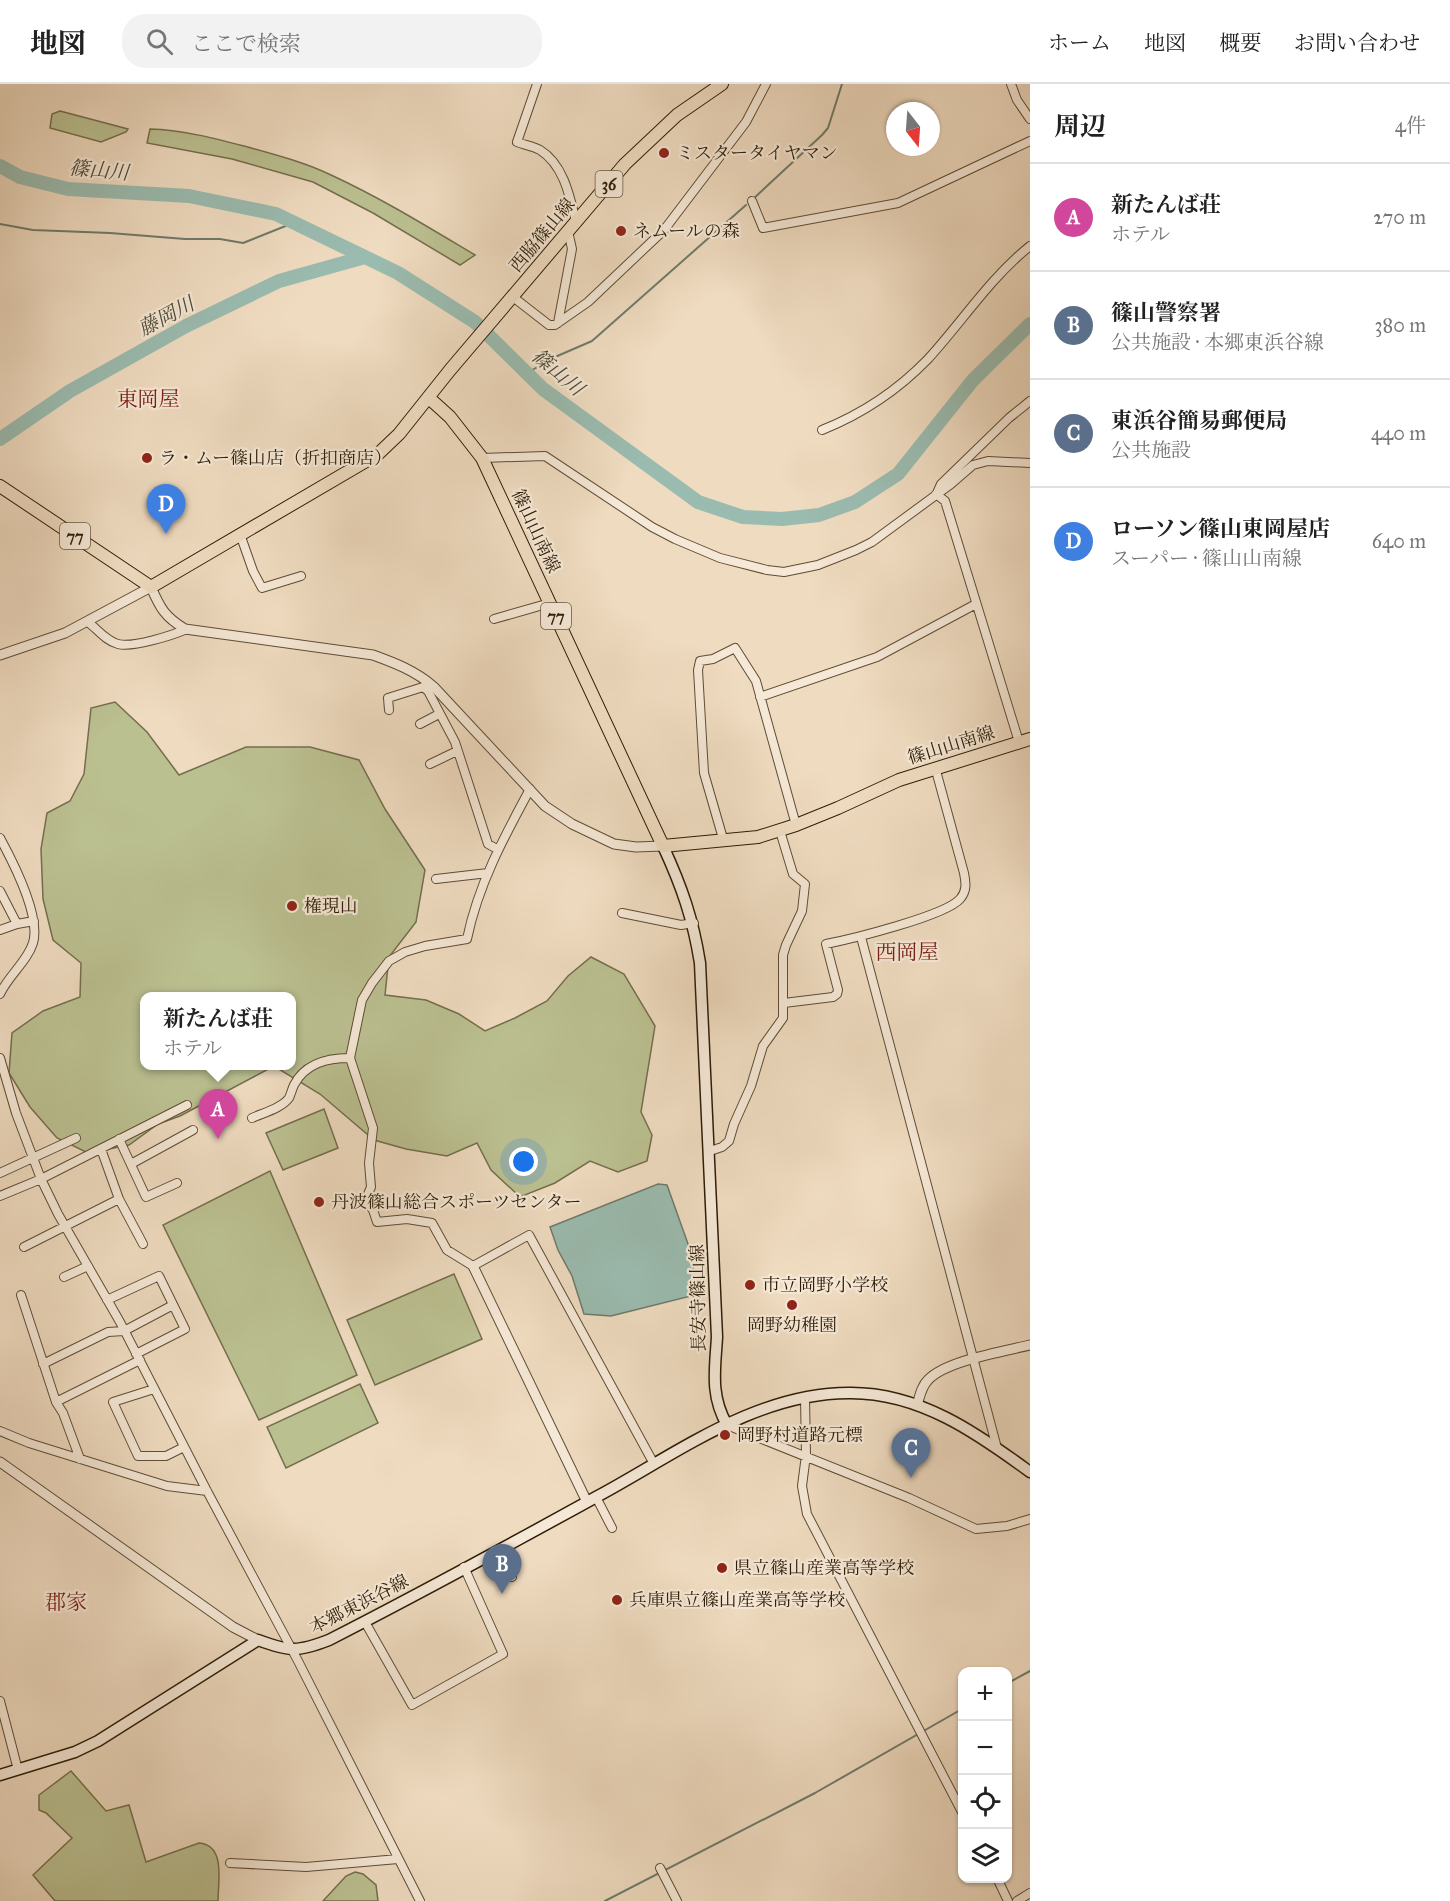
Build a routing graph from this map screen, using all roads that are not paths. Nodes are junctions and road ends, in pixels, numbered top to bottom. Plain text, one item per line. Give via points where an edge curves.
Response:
1 (537, 84) edge
2 (766, 84) edge
3 (1011, 84) edge
4 (718, 85) edge
5 (1030, 119) edge
6 (1030, 141) edge
7 (752, 201) dead end
8 (572, 227) junction
9 (1030, 246) edge
10 (511, 298) junction
11 (558, 323) junction
12 (429, 398) junction
13 (1030, 401) edge
14 (822, 430) dead end
15 (482, 458) junction
16 (1030, 462) edge
17 (0, 486) edge
18 (936, 494) junction
19 (240, 534) junction
20 (301, 576) dead end
21 (151, 587) junction
22 (550, 603) junction
23 (976, 604) junction
24 (494, 619) dead end
25 (88, 622) junction
26 (187, 629) junction
27 (0, 655) edge
28 (431, 689) junction
29 (760, 697) junction
30 (389, 710) dead end
31 (439, 714) junction
32 (420, 724) dead end
33 (1024, 741) edge
34 (457, 751) junction
35 (430, 764) dead end
36 (935, 767) junction
37 (530, 789) junction
38 (796, 825) junction
39 (780, 831) junction
40 (0, 838) edge
41 (724, 842) junction
42 (663, 846) junction
43 (497, 849) junction
44 (488, 873) junction
45 (436, 879) dead end
46 (0, 891) edge
47 (622, 913) dead end
48 (34, 921) junction
49 (694, 923) junction
50 (17, 924) junction
51 (0, 930) edge
52 (861, 937) junction
53 (0, 994) edge
54 (784, 1003) junction
55 (0, 1058) edge
56 (350, 1058) junction
57 (188, 1105) dead end
58 (252, 1118) dead end
59 (193, 1130) dead end
60 (76, 1138) dead end
61 (119, 1139) junction
62 (100, 1149) junction
63 (710, 1151) junction
64 (33, 1157) junction
65 (131, 1164) junction
66 (0, 1173) edge
67 (41, 1179) junction
68 (177, 1183) dead end
69 (0, 1196) edge
70 (119, 1199) junction
71 (65, 1227) junction
72 (143, 1244) dead end
73 (24, 1247) dead end
74 (88, 1266) junction
75 (473, 1266) junction
76 (64, 1277) dead end
77 (21, 1295) dead end
78 (107, 1300) junction
79 (173, 1305) junction
80 (124, 1331) junction
81 (1030, 1345) edge
82 (138, 1357) junction
83 (973, 1359) junction
84 (43, 1364) junction
85 (154, 1389) junction
86 (805, 1396) junction
87 (56, 1402) junction
88 (917, 1406) junction
89 (727, 1425) junction
90 (0, 1431) edge
91 (184, 1447) junction
92 (998, 1448) junction
93 (806, 1455) junction
94 (80, 1459) junction
95 (0, 1462) edge
96 (654, 1464) junction
97 (1030, 1472) edge
98 (207, 1491) junction
99 (591, 1499) junction
100 (1030, 1519) edge
101 (612, 1528) dead end
102 (497, 1550) junction
103 (464, 1568) junction
104 (512, 1577) dead end
105 (365, 1622) junction
106 (258, 1640) junction
107 (291, 1650) junction
108 (0, 1701) edge
109 (18, 1770) junction
110 (0, 1775) edge
111 (958, 1802) edge
112 (399, 1859) junction
113 (230, 1863) dead end
114 (660, 1869) dead end
115 (999, 1883) edge
116 (1030, 1893) edge
117 (420, 1901) edge
118 (677, 1901) edge
119 (1008, 1901) edge
120 (1017, 1901) edge

1 - 8 street via 517,142 539,150 562,176 570,197
2 - 11 street via 746,122 663,230 588,302
3 - 5 street
4 - 8 main road, 西脇篠山線 / 36 via 677,115 625,164
6 - 7 street via 898,203 763,228
8 - 10 main road, 西脇篠山線 / 36
8 - 11 street via 572,249
9 - 14 street via 927,360 880,400 851,419
10 - 11 street via 549,325
10 - 12 main road, 西脇篠山線 / 36
12 - 15 main road, 篠山山南線 / 77 via 450,417
12 - 19 main road via 378,454
13 - 18 street via 941,484
15 - 18 street via 545,456 675,539 720,558 784,572 818,565 872,542
15 - 22 main road, 篠山山南線 / 77
16 - 18 street via 988,461 973,465
17 - 21 main road, 77
18 - 23 street via 945,501
19 - 20 street via 262,588
19 - 21 main road
21 - 25 street
21 - 26 street via 172,622
22 - 24 street
22 - 42 main road, 篠山山南線 / 77
23 - 29 street via 877,657
23 - 33 street
25 - 26 street via 120,645 171,636
25 - 27 street
26 - 28 street via 373,655 425,679
28 - 30 street via 423,687 388,698
28 - 31 street
28 - 37 street
29 - 38 street
29 - 41 street via 756,681 735,648 700,661 704,772
31 - 32 street
31 - 34 street
33 - 36 main road, 篠山山南線
34 - 35 street
34 - 43 street via 488,844
36 - 38 main road, 篠山山南線
36 - 52 street via 966,887 953,904
37 - 42 street via 545,806 599,839 636,847
37 - 43 street
38 - 39 main road, 篠山山南線
39 - 41 main road, 篠山山南線
39 - 54 street via 793,874 805,884 802,911 783,955
40 - 48 street via 18,871
41 - 42 main road, 篠山山南線
42 - 49 main road, 長安寺篠山線
43 - 44 street
44 - 45 street
44 - 56 street via 467,939 405,951 389,961 372,983 362,1000
46 - 50 street
47 - 49 street via 681,925
48 - 50 street
48 - 53 street via 33,943
49 - 63 main road, 長安寺篠山線 via 700,963
50 - 51 street
52 - 54 street via 826,945 837,994
52 - 83 street
54 - 63 street via 783,1017 764,1046 729,1141
55 - 64 street
56 - 58 street via 312,1064 295,1082 288,1099
56 - 75 street via 374,1128 369,1163 371,1187 366,1199 376,1222 407,1219 432,1223 447,1250
57 - 61 street
59 - 65 street
60 - 64 street
61 - 62 street
61 - 65 street
62 - 67 street
62 - 70 street
63 - 89 main road, 長安寺篠山線 via 715,1382 718,1409
64 - 66 street
64 - 67 street
65 - 68 street via 146,1197
67 - 69 street
67 - 71 street
70 - 71 street
70 - 72 street
71 - 73 street
71 - 74 street
74 - 76 street
74 - 78 street
75 - 96 street via 529,1235
75 - 99 street
77 - 84 street
78 - 79 street via 159,1276
78 - 80 street
79 - 80 street
79 - 82 street via 185,1329
80 - 82 street
80 - 84 street via 108,1332
81 - 83 street
82 - 85 street
82 - 87 street
83 - 88 street via 930,1378
83 - 92 street
84 - 87 street
85 - 91 street
85 - 91 street via 113,1402 138,1456 166,1456
86 - 88 main road via 852,1393 893,1398
86 - 89 main road
86 - 93 street
87 - 94 street
88 - 92 main road via 945,1416
89 - 93 street
89 - 96 main road, 本郷東浜谷線
90 - 94 street
91 - 98 street
92 - 97 main road
93 - 100 street via 976,1529
93 - 111 street via 802,1486 807,1514
94 - 98 street via 167,1486
95 - 106 street via 233,1627
96 - 99 main road, 本郷東浜谷線
98 - 107 street
99 - 101 street
99 - 102 main road, 本郷東浜谷線
102 - 103 main road, 本郷東浜谷線
102 - 104 street
103 - 105 main road, 本郷東浜谷線
103 - 105 street via 503,1654 412,1705
105 - 107 main road, 本郷東浜谷線 via 319,1644
106 - 107 main road, 本郷東浜谷線
106 - 109 main road via 98,1741
107 - 112 street
108 - 109 street
109 - 110 main road
112 - 113 street via 306,1867
112 - 117 street
114 - 118 street
115 - 119 street
116 - 120 street

